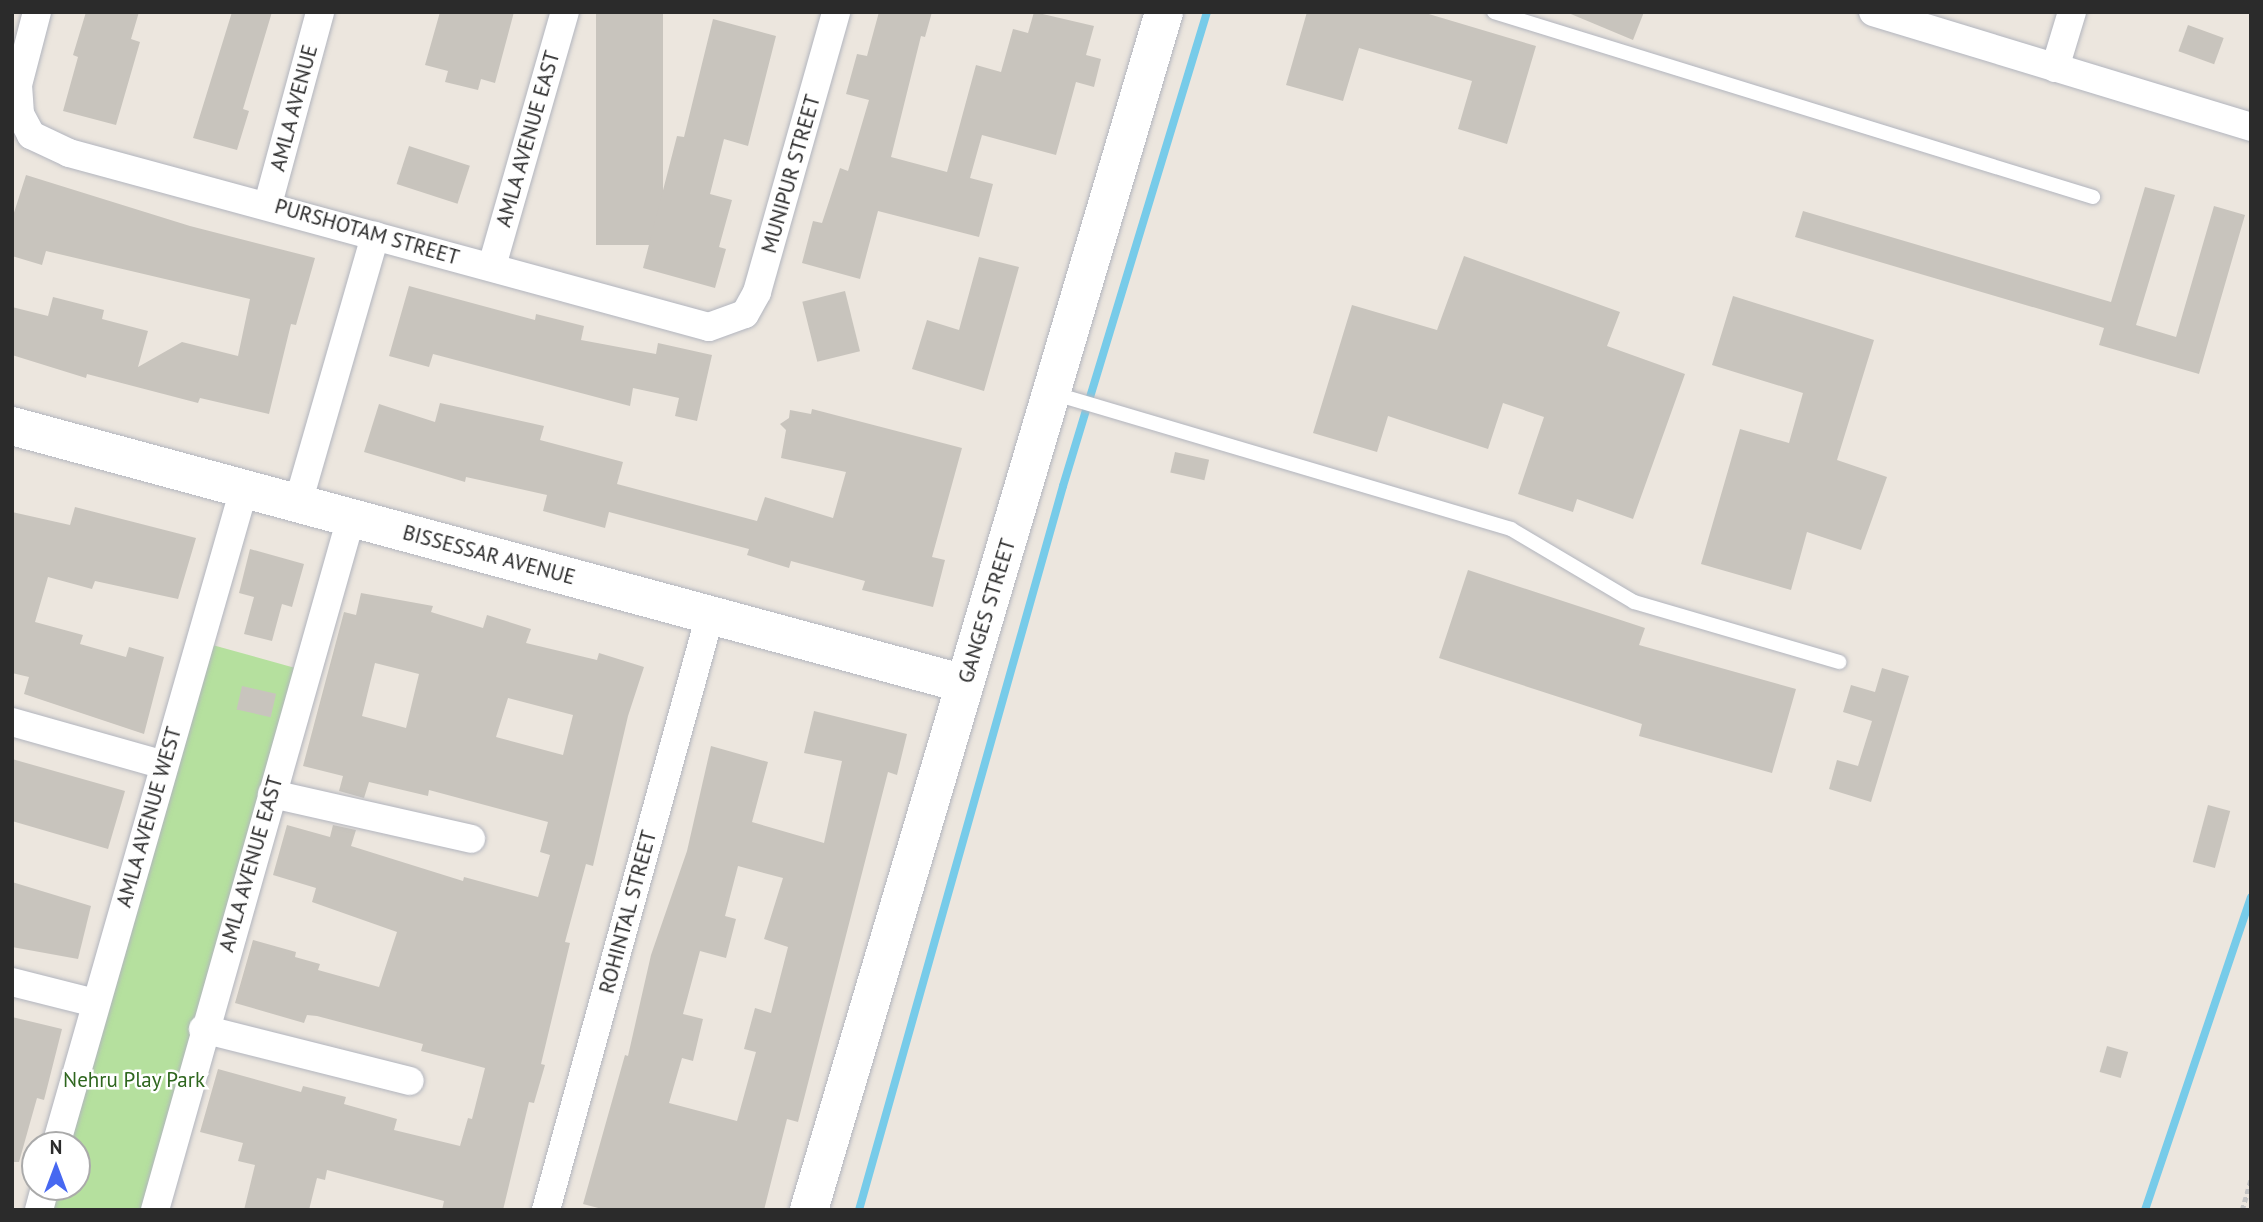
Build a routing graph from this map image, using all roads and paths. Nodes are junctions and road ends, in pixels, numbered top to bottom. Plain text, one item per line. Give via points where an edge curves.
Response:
1 (37, 12) edge
2 (320, 12) edge
3 (565, 12) edge
4 (836, 12) edge
5 (1164, 12) edge
6 (1494, 12) edge
7 (1873, 12) edge
8 (2072, 12) edge
9 (2055, 68) junction
10 (2251, 127) edge
11 (2093, 197) dead end
12 (268, 204) junction
13 (375, 236) junction
14 (492, 267) junction
15 (728, 323) joint
16 (1065, 397) junction
17 (12, 426) edge
18 (244, 489) junction
19 (298, 503) junction
20 (351, 518) junction
21 (710, 615) junction
22 (1839, 662) dead end
23 (965, 684) junction
24 (12, 722) edge
25 (164, 765) junction
26 (272, 794) junction
27 (471, 839) dead end
28 (12, 982) edge
29 (95, 1003) junction
30 (203, 1030) junction
31 (410, 1080) dead end
32 (60, 1131) edge
33 (2251, 1178) edge
34 (155, 1210) edge
35 (546, 1210) edge
36 (809, 1210) edge
37 (2242, 1210) edge

1 - 12 street, PURSHOTAM STREET via 18,85 20,114 31,135 68,153
2 - 12 street, AMLA AVENUE
3 - 14 street, AMLA AVENUE EAST
4 - 15 street, MUNIPUR STREET via 757,292 745,314
5 - 16 street, GANGES STREET
6 - 11 lane
7 - 9 street
8 - 9 street
9 - 10 street
12 - 13 street, PURSHOTAM STREET
13 - 14 street, PURSHOTAM STREET
13 - 19 street
14 - 15 street, PURSHOTAM STREET via 709,327
16 - 22 lane via 1511,529 1634,602
16 - 23 street, GANGES STREET
17 - 18 street, BISSESSAR AVENUE
18 - 19 street, BISSESSAR AVENUE
18 - 25 street, AMLA AVENUE WEST
19 - 20 street, BISSESSAR AVENUE
20 - 21 street, BISSESSAR AVENUE
20 - 26 street, AMLA AVENUE EAST
21 - 23 street, BISSESSAR AVENUE
21 - 35 street, ROHINTAL STREET
23 - 36 street, GANGES STREET
24 - 25 street
25 - 29 street, AMLA AVENUE WEST
26 - 27 street
26 - 30 street, AMLA AVENUE EAST
28 - 29 street
29 - 32 street, AMLA AVENUE WEST
30 - 31 street
30 - 34 street, AMLA AVENUE EAST
33 - 37 path

